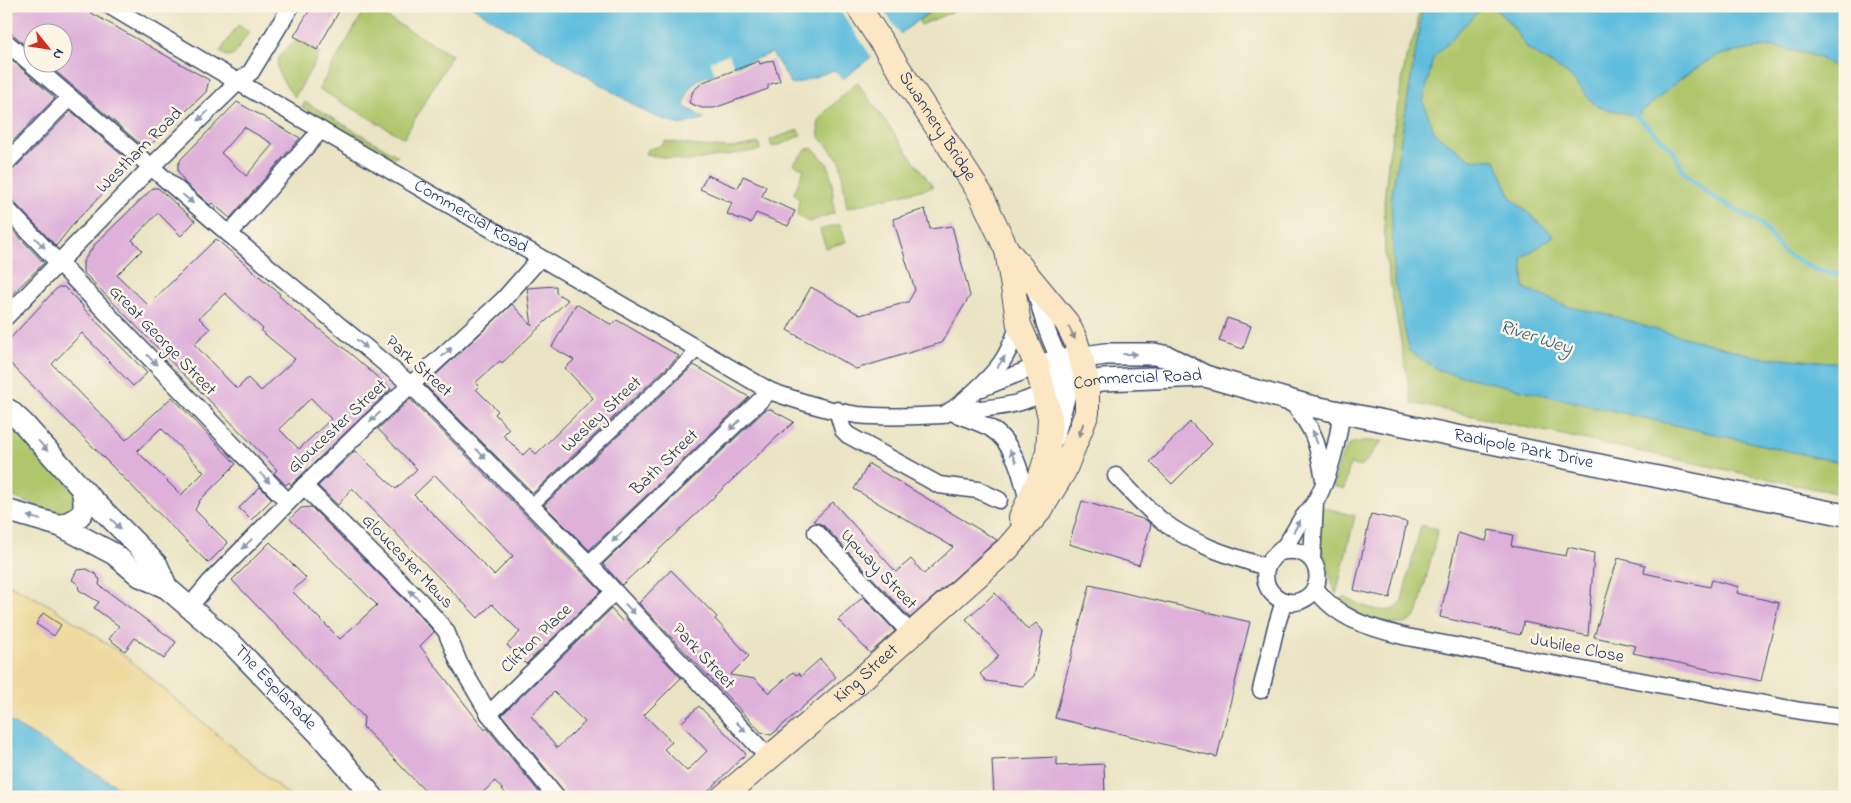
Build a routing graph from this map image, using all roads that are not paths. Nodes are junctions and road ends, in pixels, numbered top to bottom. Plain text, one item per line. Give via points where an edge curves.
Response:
1 (110, 6) edge
2 (291, 6) edge
3 (858, 6) edge
4 (6, 42) edge
5 (238, 82) junction
6 (70, 97) junction
7 (321, 130) junction
8 (6, 162) edge
9 (151, 167) junction
10 (6, 208) edge
11 (229, 234) junction
12 (1007, 250) junction
13 (540, 258) junction
14 (59, 262) junction
15 (1034, 284) junction
16 (6, 317) edge
17 (1020, 325) junction
18 (698, 350) junction
19 (1082, 358) junction
20 (1047, 364) junction
21 (1205, 376) junction
22 (1077, 384) junction
23 (411, 385) junction
24 (770, 391) junction
25 (972, 392) junction
26 (1045, 392) junction
27 (1290, 400) junction
28 (8, 408) edge
29 (837, 410) junction
30 (1341, 411) junction
31 (950, 412) junction
32 (1048, 452) junction
33 (1116, 476) dead end
34 (1324, 481) junction
35 (304, 486) junction
36 (82, 488) junction
37 (999, 500) dead end
38 (288, 502) junction
39 (1028, 502) junction
40 (1315, 502) junction
41 (531, 506) junction
42 (6, 510) edge
43 (1845, 514) edge
44 (61, 526) junction
45 (816, 532) dead end
46 (1007, 549) junction
47 (1281, 552) junction
48 (1312, 559) junction
49 (589, 564) junction
50 (1266, 567) junction
51 (166, 588) junction
52 (1315, 588) junction
53 (614, 592) junction
54 (1284, 601) junction
55 (188, 607) junction
56 (912, 635) junction
57 (1261, 690) dead end
58 (489, 714) junction
59 (1845, 717) edge
60 (769, 758) junction
61 (740, 789) edge
62 (373, 797) edge
63 (556, 797) edge
64 (723, 797) edge

1 - 5 street, Commercial Road
2 - 5 street, Westham Road via 251,72
3 - 12 main road, Swannery Bridge via 980,192
4 - 6 street, Park Street
5 - 7 street, Commercial Road
5 -> 9 street, Westham Road
6 - 8 street
6 - 9 street, Park Street
7 - 11 street
7 - 13 street, Commercial Road
9 -> 11 street, Park Street
9 - 14 street, Westham Road
10 -> 14 street, Great George Street
11 -> 23 street, Park Street
12 - 15 main road, Swannery Bridge
12 - 17 main road, Swannery Bridge
13 - 18 street, Commercial Road
23 -> 13 street, Gloucester Street via 503,300
14 - 16 street, Westham Road
14 -> 38 street, Great George Street
15 -> 19 main road, Swannery Bridge via 1067,323
15 - 20 street, Swannery Bridge via 1047,330
17 - 20 main road, Swannery Bridge
25 -> 17 street, Commercial Road via 1001,363
18 - 24 street, Commercial Road
18 - 41 street, Wesley Street
19 - 20 street, Commercial Road
19 -> 21 street, Commercial Road via 1105,354 1154,354 1168,357
19 - 22 main road, Swannery Bridge
20 - 25 street, Commercial Road
20 - 26 main road, King Street
21 - 22 street, Commercial Road
21 - 27 street, Radipole Park Drive
22 - 26 street, Commercial Road
22 - 32 street, King Street
22 -> 46 main road, King Street via 1087,413 1064,471 1042,509
23 -> 35 street, Gloucester Street
23 -> 41 street, Park Street
24 - 29 street, Commercial Road via 806,404
24 -> 49 street, Bath Street
25 - 31 street, Commercial Road
26 - 31 street, Commercial Road via 1004,408
26 - 32 main road, King Street via 1050,417
27 - 30 street, Radipole Park Drive
34 -> 27 street via 1314,433
28 -> 36 street, The Esplanade
29 - 31 street, Commercial Road via 858,415 892,416
29 - 37 street via 843,430 848,435 939,485 978,490
30 - 34 street via 1340,432
30 - 43 street, Radipole Park Drive
39 -> 31 street via 1013,454 1003,440 990,428
32 - 39 main road, King Street
33 - 50 street via 1161,520 1181,533 1221,553
34 - 40 street
35 - 38 street, Gloucester Street
58 -> 35 street, Gloucester Mews via 446,631
36 - 44 street via 85,505 81,514
36 -> 51 street, The Esplanade via 157,565
38 -> 55 street, Gloucester Street
39 - 46 main road, King Street
47 -> 40 street
40 - 48 street
41 - 49 street, Park Street
44 -> 42 street, The Esplanade
44 - 51 street, The Esplanade via 114,554 140,576
45 - 56 street, Upway Street
46 - 56 main road, King Street
47 - 48 street via 1298,550
47 - 50 street
48 - 52 street via 1318,574
49 - 53 street, Park Street
50 - 54 street via 1266,584 1276,597
51 - 55 street, The Esplanade
52 - 54 street via 1301,600
52 - 59 street, Jubilee Close via 1325,602 1344,615 1407,637 1801,712
53 - 58 street, Clifton Place
53 -> 60 street, Park Street
54 - 57 street
55 - 62 street, The Esplanade via 239,652 319,734
56 - 60 main road, King Street
58 - 63 street, Gloucester Mews
60 - 61 main road, King Street
61 - 64 main road, King Street

